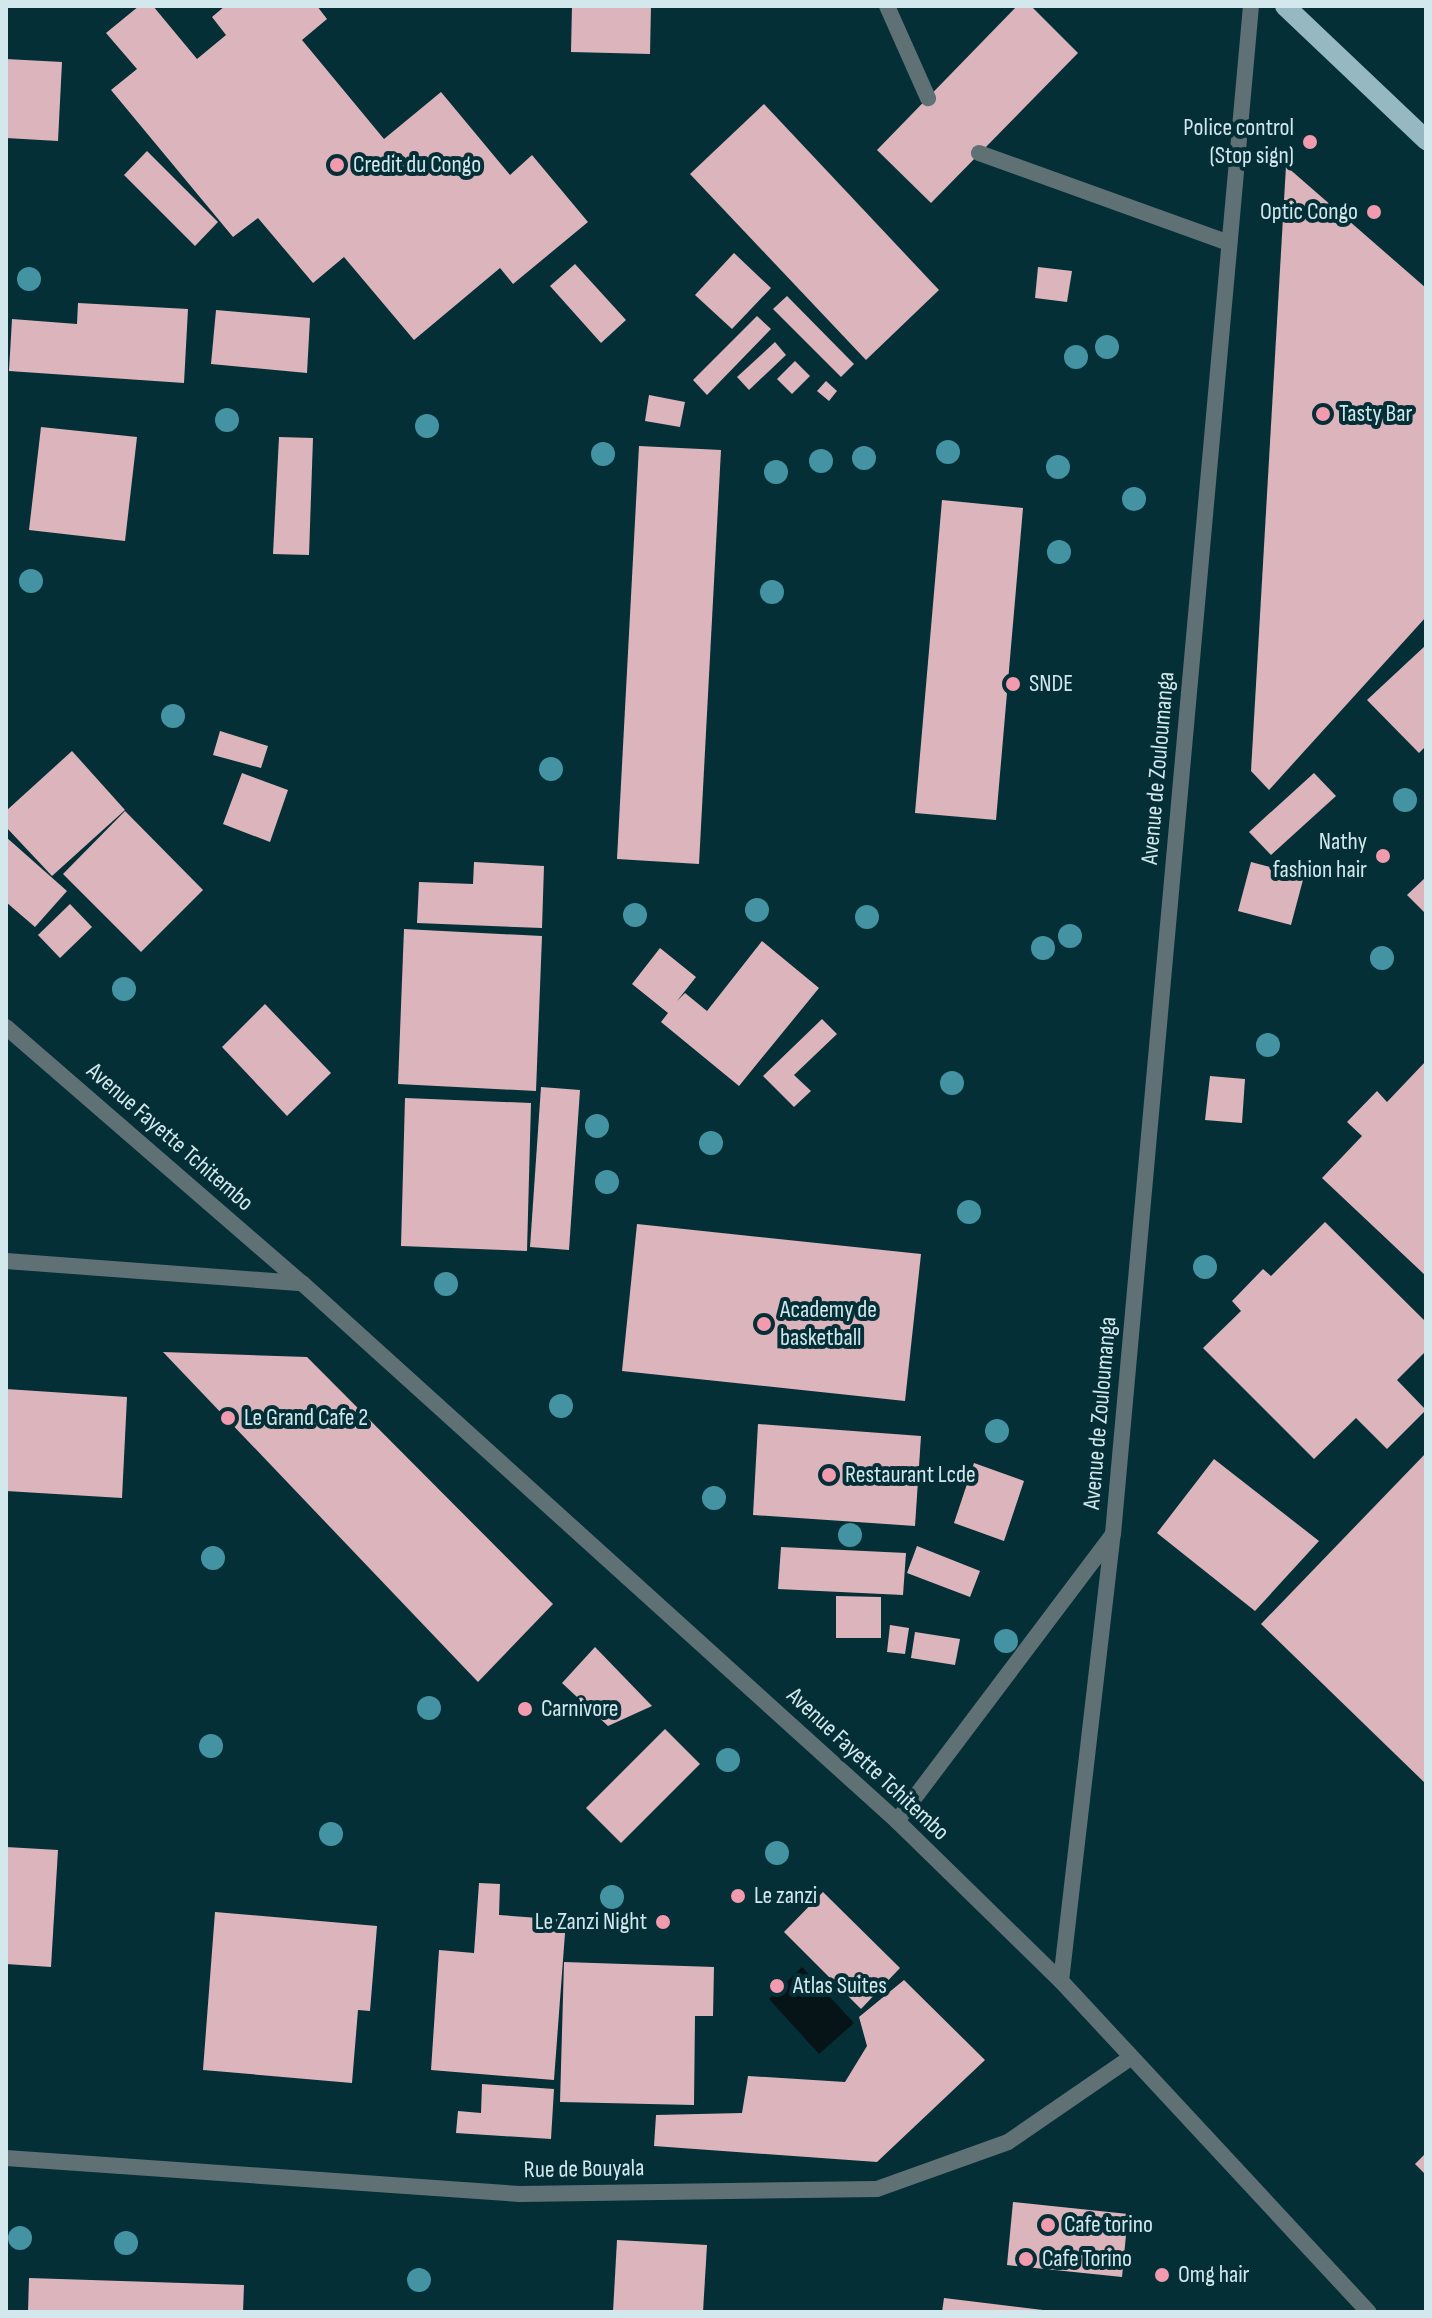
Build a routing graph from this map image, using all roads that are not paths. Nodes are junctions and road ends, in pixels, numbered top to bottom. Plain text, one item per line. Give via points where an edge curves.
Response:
1 (887, 6) edge
2 (1251, 6) edge
3 (1285, 6) edge
4 (928, 98) dead end
5 (1426, 140) edge
6 (979, 153) dead end
7 (1229, 243) junction
8 (6, 1027) edge
9 (6, 1261) edge
10 (302, 1283) junction
11 (1113, 1534) junction
12 (897, 1821) junction
13 (1061, 1981) junction
14 (1130, 2058) junction
15 (6, 2158) edge
16 (1369, 2312) edge

1 - 4 street
2 - 7 street, Avenue de Zouloumanga
3 - 5 main road
6 - 7 street
7 - 11 street, Avenue de Zouloumanga
8 - 10 street, Avenue Fayette Tchitembo
9 - 10 street
10 - 12 street, Avenue Fayette Tchitembo
11 - 12 street, Avenue de Zouloumanga
11 - 13 street, Avenue de Zouloumanga
12 - 13 street, Avenue Fayette Tchitembo
13 - 14 street, Avenue Fayette Tchitembo
14 - 15 street, Rue de Bouyala via 1008,2142 877,2189 520,2194
14 - 16 street, Avenue Fayette Tchitembo

